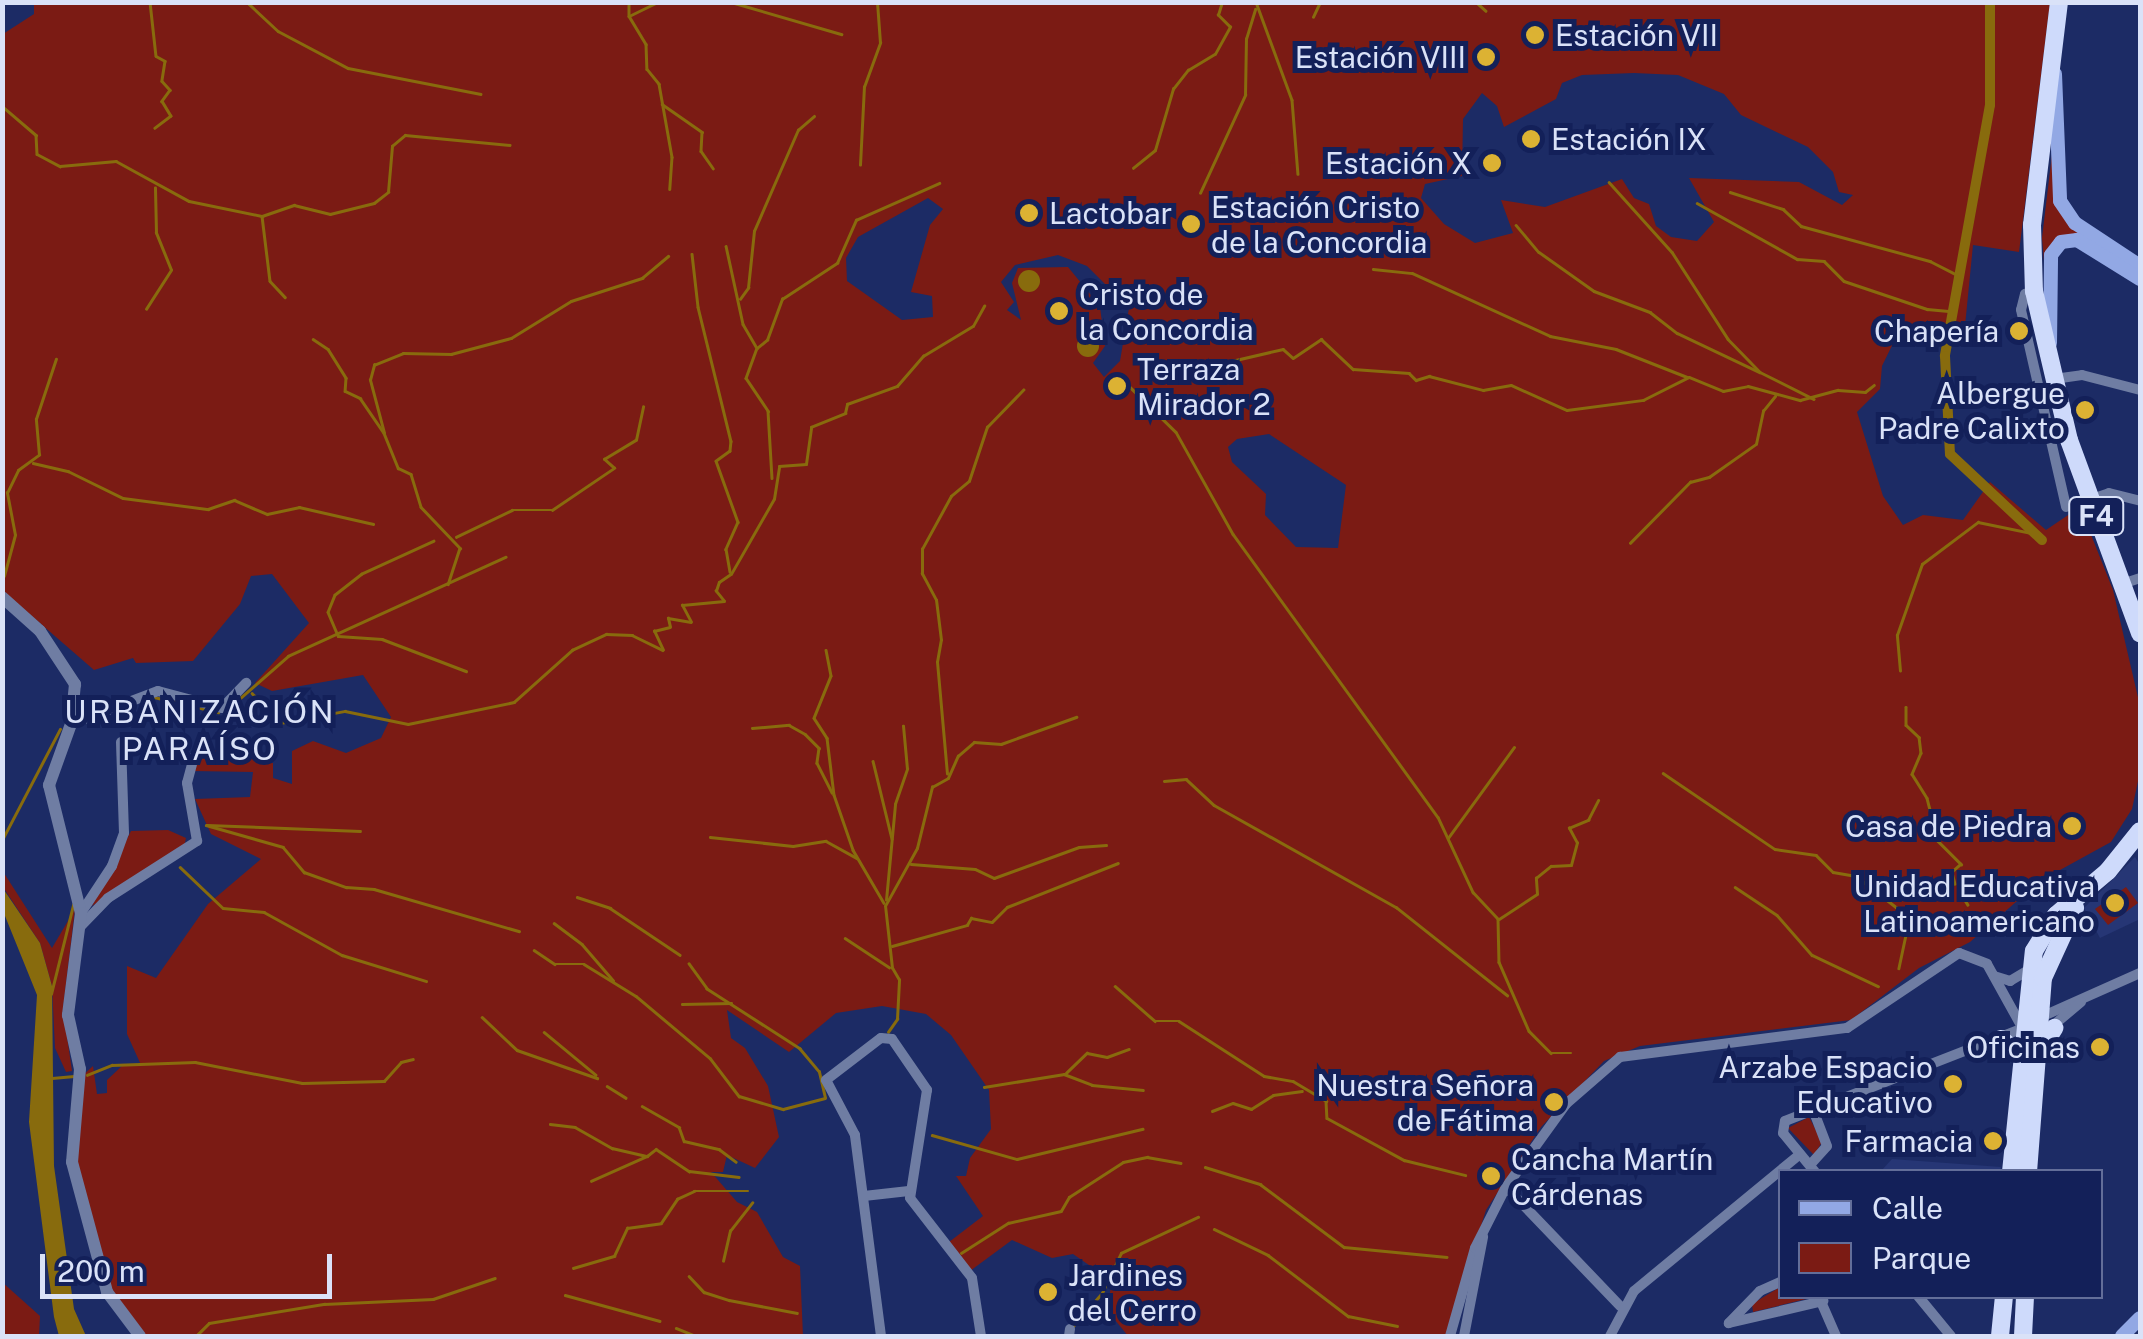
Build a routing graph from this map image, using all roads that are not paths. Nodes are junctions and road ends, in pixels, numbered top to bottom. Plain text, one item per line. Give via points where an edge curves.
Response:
1 (2060, 2) edge
2 (2054, 64) junction
3 (2140, 266) edge
4 (2140, 279) edge
5 (2034, 292) junction
6 (2048, 359) junction
7 (2054, 379) junction
8 (2140, 390) edge
9 (2069, 440) junction
10 (2051, 451) junction
11 (2088, 500) junction
12 (2140, 501) edge
13 (2066, 507) dead end
14 (2133, 580) edge
15 (2, 597) edge
16 (2140, 633) edge
17 (246, 683) dead end
18 (71, 724) junction
19 (122, 742) dead end
20 (194, 757) dead end
21 (2140, 831) edge
22 (2083, 895) junction
23 (80, 920) junction
24 (2028, 970) junction
25 (2140, 973) edge
26 (1992, 975) junction
27 (2082, 1001) junction
28 (2039, 1026) junction
29 (2001, 1039) junction
30 (2028, 1057) junction
31 (1812, 1110) junction
32 (1800, 1154) junction
33 (2020, 1162) edge
34 (1812, 1168) edge
35 (1782, 1169) edge
36 (1778, 1173) edge
37 (1506, 1187) junction
38 (909, 1191) junction
39 (864, 1196) junction
40 (1483, 1236) junction
41 (1778, 1283) edge
42 (1821, 1299) edge
43 (1920, 1299) edge
44 (1996, 1299) edge
45 (2003, 1299) edge
46 (2015, 1299) edge
47 (2026, 1299) edge
48 (1620, 1306) junction
49 (2140, 1318) edge
50 (140, 1336) edge
51 (881, 1336) edge
52 (981, 1336) edge
53 (1450, 1336) edge
54 (1464, 1336) edge
55 (1610, 1336) edge
56 (1836, 1336) edge
57 (1951, 1336) edge
58 (1997, 1336) edge
59 (2011, 1336) edge
60 (2023, 1336) edge
61 (2122, 1336) edge

1 - 2 highway, F4
2 - 3 main road via 2060,201 2075,223
2 - 5 highway, F4 via 2032,224
4 - 6 main road via 2077,240 2061,242 2051,255
5 - 6 highway, F4
5 - 10 street via 2025,294 2021,310
6 - 7 highway, F4
7 - 8 street via 2082,375
7 - 9 highway, F4
9 - 10 street
9 - 11 highway, F4
10 - 13 street
11 - 12 street via 2109,494
11 - 14 highway, F4
14 - 16 highway, F4
15 - 18 street via 66,662 75,684
17 - 18 street via 222,708 158,691
18 - 23 street via 49,785
19 - 23 street via 124,833
20 - 23 street via 187,782 197,841
21 - 22 highway
22 - 24 highway via 2056,915
22 - 28 highway via 2048,960
23 - 50 street via 68,1015 80,1069 72,1162 107,1292
24 - 26 street via 2010,981
24 - 28 highway
25 - 27 street
26 - 28 street
26 - 37 street via 1980,956 1959,953 1847,1028 1620,1057 1566,1104
27 - 28 street
27 - 28 street
28 - 29 street
28 - 30 highway
28 - 30 highway
29 - 30 highway
29 - 31 street
30 - 33 highway
31 - 32 street via 1781,1126
31 - 34 street via 1827,1146
32 - 34 street
32 - 35 street
36 - 48 street
37 - 40 street
37 - 48 street
38 - 39 street
38 - 39 street via 928,1098 892,1039 881,1038 826,1080 855,1136
38 - 52 street via 972,1278
39 - 51 street
40 - 53 street
40 - 54 street
41 - 42 street via 1729,1324
42 - 56 street
43 - 57 street
44 - 58 highway
45 - 58 highway
46 - 59 highway
47 - 60 highway
48 - 55 street
49 - 61 main road

